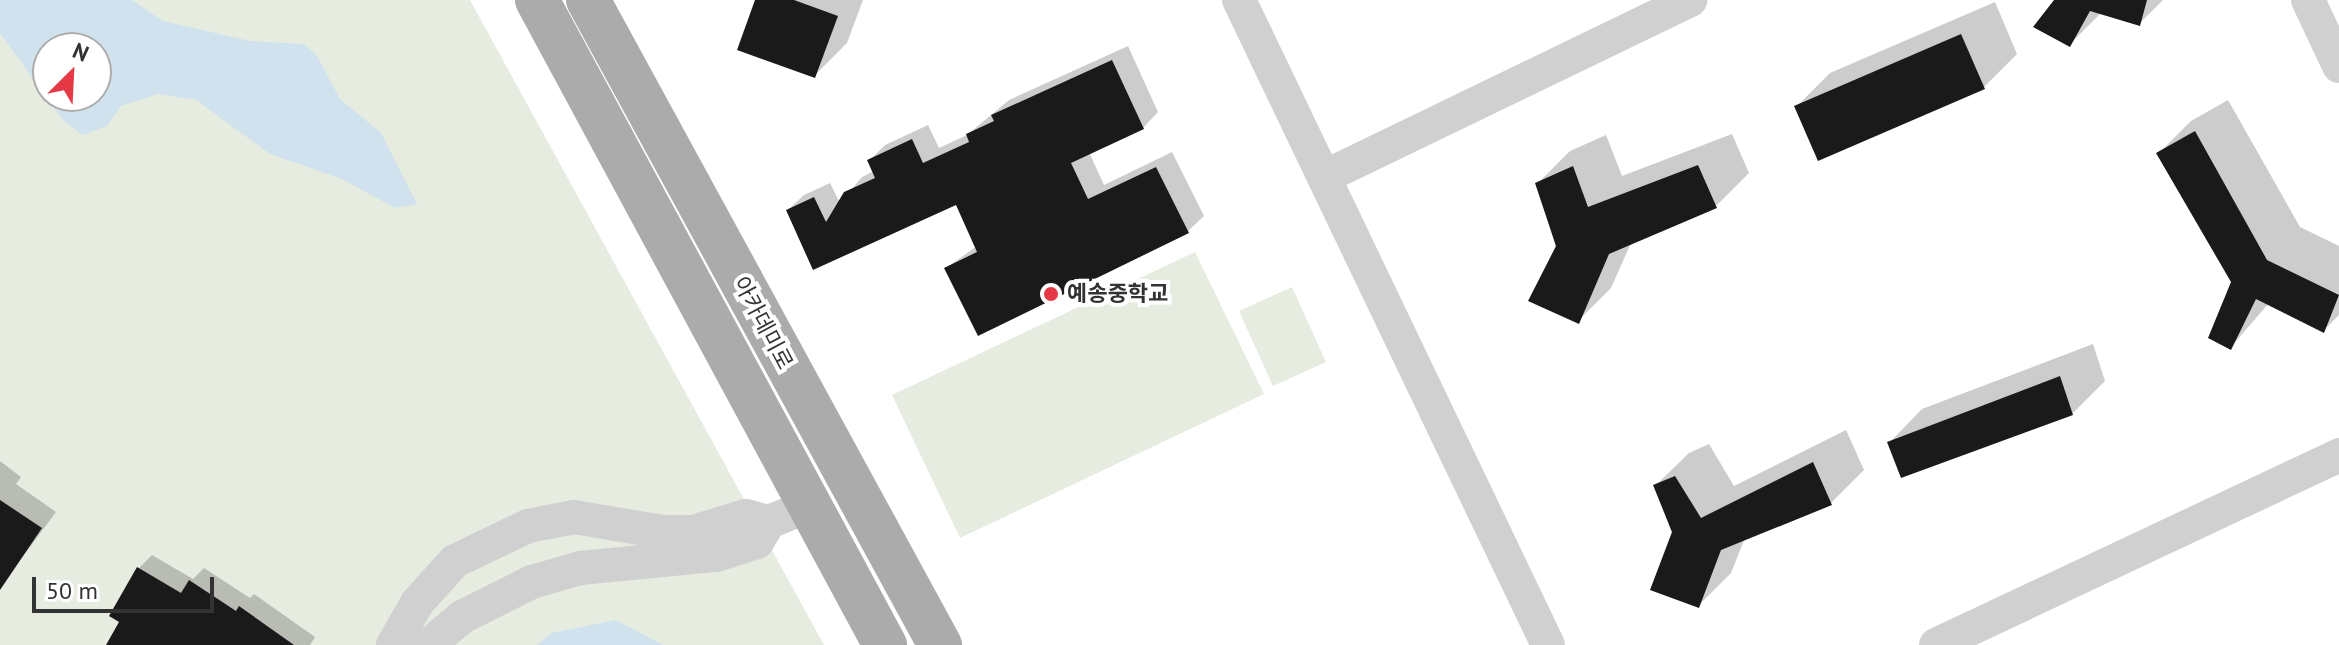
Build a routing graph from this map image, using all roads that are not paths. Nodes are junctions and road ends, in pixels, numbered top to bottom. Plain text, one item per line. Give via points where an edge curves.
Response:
1 (537, 0) edge
2 (588, 0) edge
3 (1239, 0) edge
4 (1690, 0) edge
5 (2308, 0) edge
6 (2339, 66) edge
7 (1324, 177) junction
8 (2339, 455) edge
9 (808, 506) junction
10 (574, 517) junction
11 (769, 522) junction
12 (471, 551) junction
13 (580, 568) junction
14 (498, 595) junction
15 (393, 645) edge
16 (429, 645) edge
17 (885, 645) edge
18 (940, 645) edge
19 (1548, 645) edge
20 (1936, 645) edge

1 - 9 main road
2 - 18 main road, 아카데미로
3 - 7 street
4 - 7 street
5 - 6 street
7 - 19 street
8 - 20 street
9 - 11 street
9 - 17 main road
10 - 11 street via 663,532 693,532 746,516
10 - 12 street via 528,526
10 - 13 street
11 - 13 street via 757,542 716,555
12 - 14 street
12 - 15 street via 434,581
13 - 14 street
14 - 16 street

